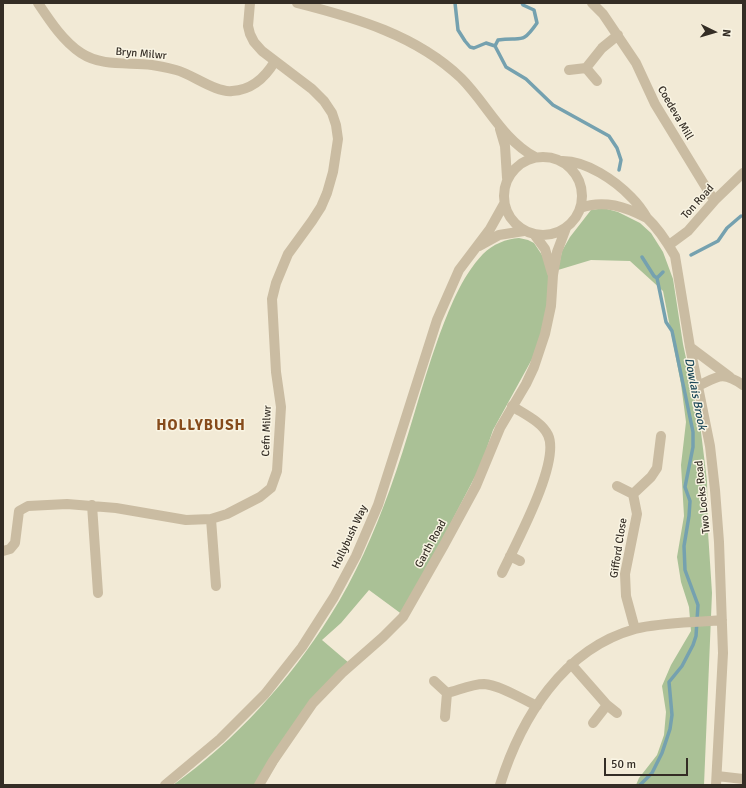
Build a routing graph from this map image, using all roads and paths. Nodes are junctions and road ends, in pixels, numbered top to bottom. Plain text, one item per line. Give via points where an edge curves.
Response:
1 (38, 3) edge
2 (250, 3) edge
3 (297, 3) edge
4 (592, 3) edge
5 (317, 6) edge
6 (618, 35) junction
7 (275, 61) junction
8 (586, 68) junction
9 (570, 70) dead end
10 (597, 81) dead end
11 (498, 124) junction
12 (535, 157) junction
13 (562, 161) junction
14 (743, 173) edge
15 (507, 178) junction
16 (715, 200) junction
17 (504, 204) junction
18 (580, 208) junction
19 (647, 218) junction
20 (566, 228) junction
21 (524, 231) junction
22 (534, 234) junction
23 (669, 245) junction
24 (474, 249) junction
25 (553, 275) junction
26 (690, 347) junction
27 (730, 377) junction
28 (743, 384) edge
29 (698, 386) junction
30 (512, 406) junction
31 (661, 436) dead end
32 (617, 486) dead end
33 (633, 494) junction
34 (92, 505) junction
35 (211, 519) junction
36 (3, 551) edge
37 (510, 556) junction
38 (520, 561) dead end
39 (502, 573) dead end
40 (216, 586) dead end
41 (98, 594) dead end
42 (722, 620) junction
43 (635, 629) junction
44 (571, 664) junction
45 (434, 681) dead end
46 (447, 693) junction
47 (607, 705) junction
48 (537, 706) junction
49 (617, 713) dead end
50 (445, 717) dead end
51 (593, 723) dead end
52 (743, 779) edge
53 (717, 781) edge
54 (165, 785) edge
55 (259, 785) edge
56 (500, 785) edge

1 - 7 street, Bryn Milwr via 71,45 82,54 102,62 153,65 178,70 231,92 256,84 266,76
2 - 7 street via 250,34 258,46
3 - 5 street, Hollybush Way
4 - 6 street, Coedeva Mill
5 - 11 street, Hollybush Way via 379,27 434,56 462,79
6 - 8 street via 602,48
6 - 16 street, Coedeva Mill via 636,63 655,104
7 - 35 street, Cefn Milwr via 324,101 332,113 338,138 333,172 324,200 288,254 272,299 273,342 281,407 277,472 271,488 260,498
8 - 9 street
8 - 10 street
11 - 12 street, Hollybush Way via 516,144
11 - 15 street, Hollybush Way via 505,146
12 - 13 street, Hollybush Way via 546,156
12 - 15 street via 515,167
13 - 18 street via 578,179 582,195
13 - 19 street, Two Locks Road via 582,164 619,186 633,198
14 - 16 street, Ton Road
15 - 17 street, Hollybush Way
16 - 23 street, Ton Road via 688,231
17 - 21 street, Hollybush Way via 511,220
17 - 24 street, Hollybush Way via 490,229
18 - 19 street, Two Locks Road via 590,204 609,204
18 - 20 street
19 - 23 street, Two Locks Road
20 - 22 street, Hollybush Way via 548,235
20 - 25 street, Garth Road
21 - 22 street, Hollybush Way
21 - 24 street, Hollybush Way via 499,235
22 - 25 street, Garth Road via 545,249
23 - 26 street, Two Locks Road via 675,256
24 - 54 street, Hollybush Way via 459,270 437,320 378,505 356,556 334,597 302,647 265,694 220,739
25 - 30 street, Garth Road via 545,334 534,367
26 - 27 street
26 - 29 street, Two Locks Road
27 - 28 street
27 - 29 street via 724,376
29 - 42 street, Two Locks Road via 710,446 715,490
30 - 37 street via 543,428 551,446 550,461 541,489
30 - 55 street, Garth Road via 476,486 403,617 313,703
31 - 33 street via 656,468 651,477
32 - 33 street
33 - 43 street, Gifford Close via 637,514 625,574 626,596
34 - 35 street, Cefn Milwr via 186,520
34 - 36 street, Cefn Milwr via 28,506 19,511 14,543
34 - 41 street
35 - 40 street
37 - 38 street
37 - 39 street
42 - 43 street via 672,622
42 - 53 street, Two Locks Road via 723,653
43 - 44 street via 592,647
44 - 47 street
44 - 48 street
45 - 46 street
46 - 48 street via 486,684
46 - 50 street
47 - 49 street
47 - 51 street
48 - 56 street via 516,742
52 - 53 street

